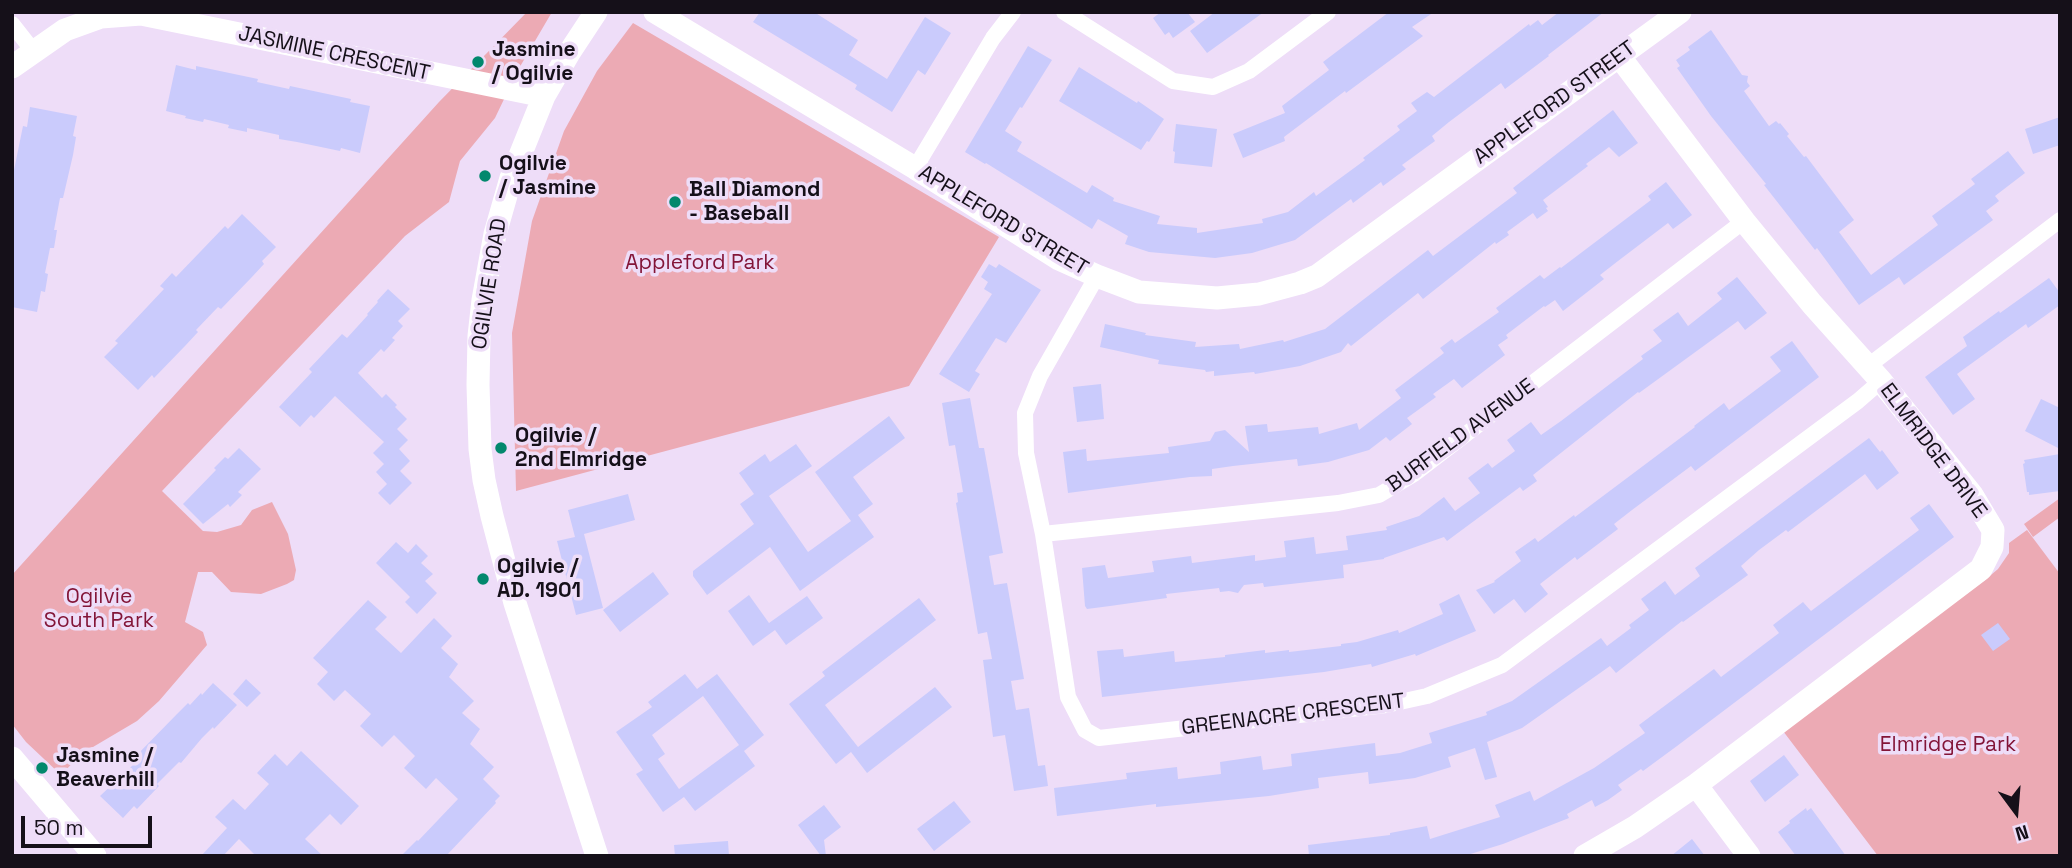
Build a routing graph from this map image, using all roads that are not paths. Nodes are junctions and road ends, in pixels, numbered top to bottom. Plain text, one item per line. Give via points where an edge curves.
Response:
1 (596, 12) edge
2 (655, 12) edge
3 (1013, 12) edge
4 (1064, 12) edge
5 (1328, 12) edge
6 (1680, 12) edge
7 (12, 24) edge
8 (34, 52) junction
9 (1619, 57) junction
10 (12, 67) edge
11 (544, 96) junction
12 (915, 169) junction
13 (1744, 220) junction
14 (2060, 220) edge
15 (1097, 276) junction
16 (1874, 374) junction
17 (1043, 534) junction
18 (12, 758) edge
19 (1696, 785) junction
20 (95, 856) edge
21 (597, 856) edge
22 (1585, 856) edge
23 (1749, 856) edge

1 - 11 street, OGILVIE ROAD
2 - 12 street, APPLEFORD STREET
3 - 12 street
4 - 5 street via 1173,81 1213,87 1250,71
6 - 9 street, APPLEFORD STREET
7 - 8 street
8 - 10 street, JASMINE CRESCENT
8 - 11 street, JASMINE CRESCENT via 65,30 89,21 141,14
9 - 13 street, ELMRIDGE DRIVE
9 - 15 street, APPLEFORD STREET via 1317,276 1259,294 1217,298 1139,292
11 - 21 street, OGILVIE ROAD via 511,178 483,300 478,348 480,449 487,496 515,603
12 - 15 street, APPLEFORD STREET via 1059,259
13 - 16 street, ELMRIDGE DRIVE
13 - 17 street, BURFIELD AVENUE via 1415,474 1380,495
14 - 16 street, GREENACRE CRESCENT
15 - 17 street, GREENACRE CRESCENT via 1040,376 1025,413 1026,453
16 - 17 street, GREENACRE CRESCENT via 1858,401 1502,665 1427,696 1386,705 1099,738 1086,730 1068,697
16 - 19 street, ELMRIDGE DRIVE via 1972,495 1993,530 1993,547 1981,569
18 - 20 street
19 - 22 street, ELMRIDGE DRIVE
19 - 23 street

